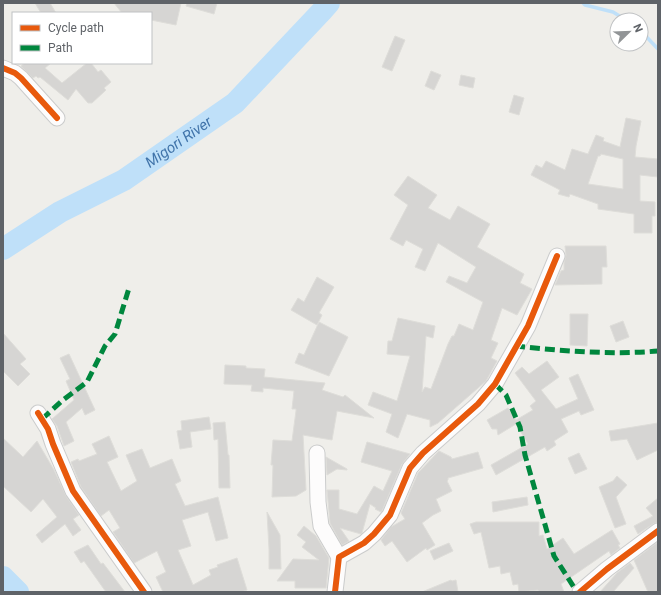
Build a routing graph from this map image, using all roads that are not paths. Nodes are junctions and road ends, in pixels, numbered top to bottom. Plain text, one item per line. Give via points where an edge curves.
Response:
1 (3, 68) edge
2 (57, 118) dead end
3 (557, 256) dead end
4 (38, 413) dead end
5 (317, 453) dead end
6 (658, 531) edge
7 (339, 557) junction
8 (144, 592) edge
9 (335, 592) edge
10 (580, 592) edge

1 - 2 street via 21,78
3 - 7 street via 528,326 495,384 478,404 423,453 410,468 390,515 374,534 364,544
4 - 8 street via 48,428 73,491
5 - 7 street via 321,526
6 - 10 street
7 - 9 street

